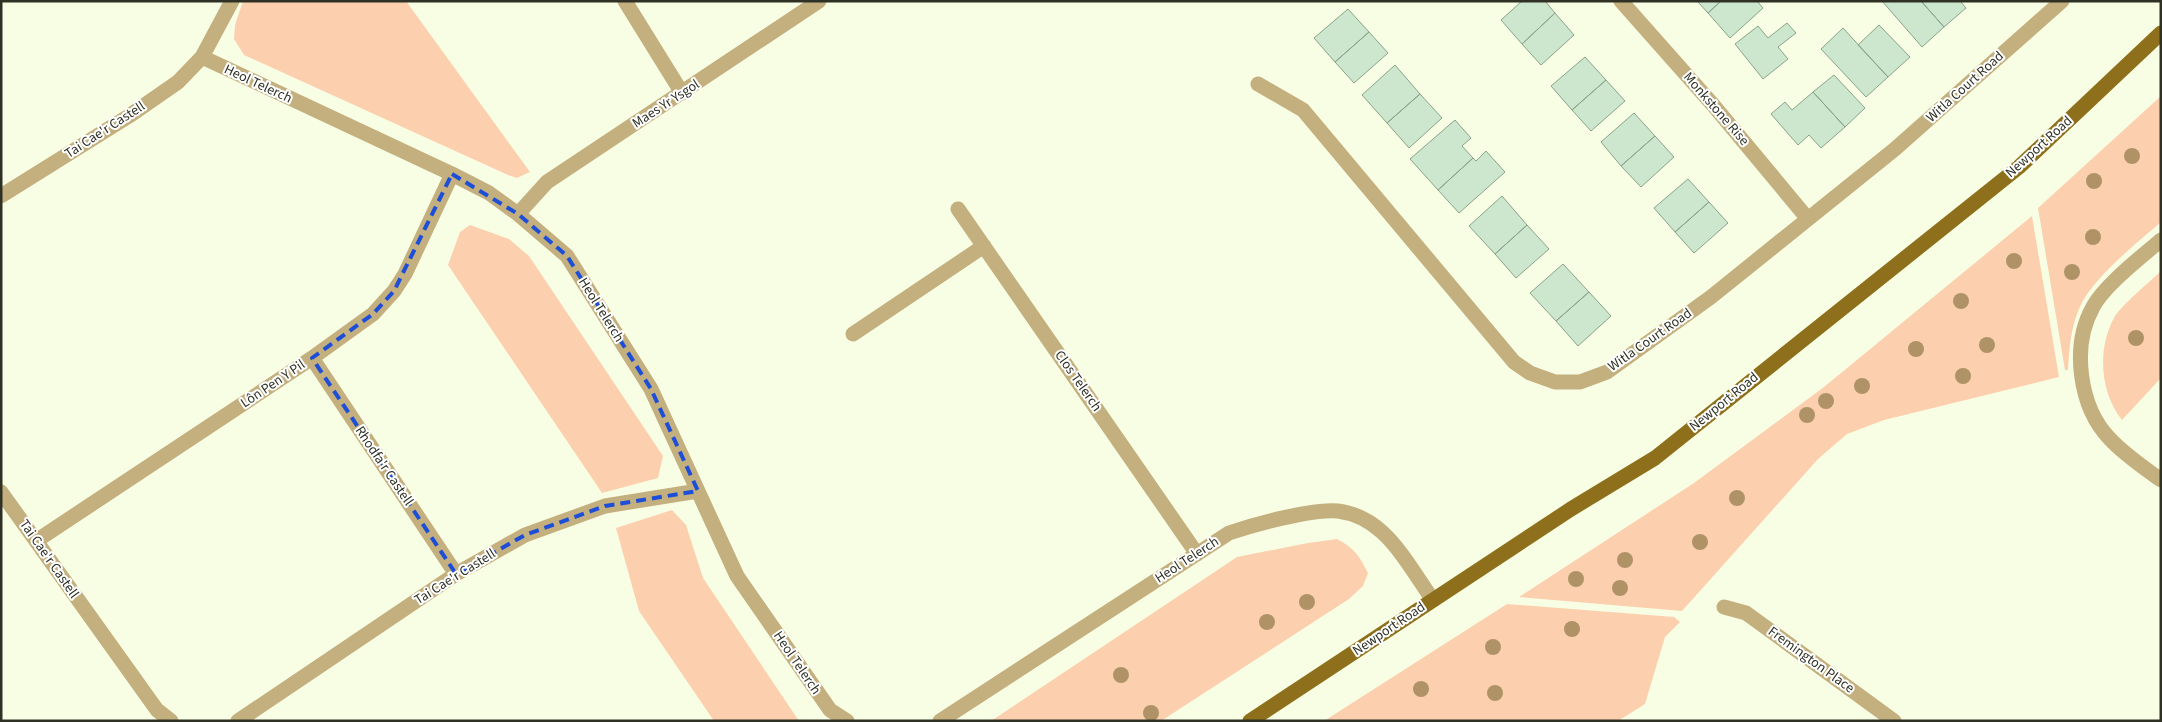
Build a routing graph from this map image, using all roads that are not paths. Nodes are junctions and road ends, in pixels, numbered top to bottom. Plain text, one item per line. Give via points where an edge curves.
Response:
1 (232, 1) edge
2 (625, 1) edge
3 (820, 1) edge
4 (1621, 1) edge
5 (2062, 1) edge
6 (2161, 34) edge
7 (202, 57) junction
8 (1258, 84) dead end
9 (682, 94) junction
10 (452, 174) junction
11 (1, 196) edge
12 (958, 209) dead end
13 (518, 214) junction
14 (1808, 219) junction
15 (2161, 240) edge
16 (984, 246) junction
17 (853, 334) dead end
18 (312, 358) junction
19 (2161, 480) edge
20 (698, 491) junction
21 (1, 492) edge
22 (36, 541) junction
23 (1197, 554) junction
24 (456, 574) junction
25 (1433, 600) junction
26 (1724, 607) dead end
27 (171, 721) edge
28 (238, 721) edge
29 (846, 721) edge
30 (940, 721) edge
31 (1250, 721) edge
32 (1894, 721) edge

1 - 7 street
2 - 9 street
3 - 9 street, Maes Yr Ysgol
4 - 14 street, Monkstone Rise
5 - 14 street, Witla Court Road via 1895,149
6 - 25 main road, Newport Road via 2019,167 1655,458 1571,508
7 - 10 street, Heol Telerch
7 - 11 street, Tai Cae'r Castell via 178,82 138,110
8 - 14 street, Witla Court Road via 1303,110 1514,362 1530,373 1555,382 1580,382 1607,372 1711,297
9 - 13 street, Maes Yr Ysgol via 547,182
10 - 13 street, Heol Telerch via 489,193
10 - 18 street, Lôn Pen Y Pil via 394,291 373,314
12 - 16 street, Clos Telerch
13 - 20 street, Heol Telerch via 567,256 651,389
15 - 19 street via 2093,306 2085,327 2081,353 2082,377 2096,420 2115,444
16 - 17 street
16 - 23 street, Clos Telerch
18 - 22 street, Lôn Pen Y Pil
18 - 24 street, Rhodfa'r Castell
20 - 24 street, Tai Cae'r Castell via 605,506 525,535
20 - 29 street, Heol Telerch via 737,576 830,710
21 - 22 street, Tai Cae'r Castell
22 - 27 street, Tai Cae'r Castell via 156,710
23 - 25 street, Heol Telerch via 1229,533 1250,526 1309,513 1336,511 1356,515 1383,532
23 - 30 street, Heol Telerch
24 - 28 street, Tai Cae'r Castell
25 - 31 main road, Newport Road
26 - 32 street, Fremington Place via 1746,613

